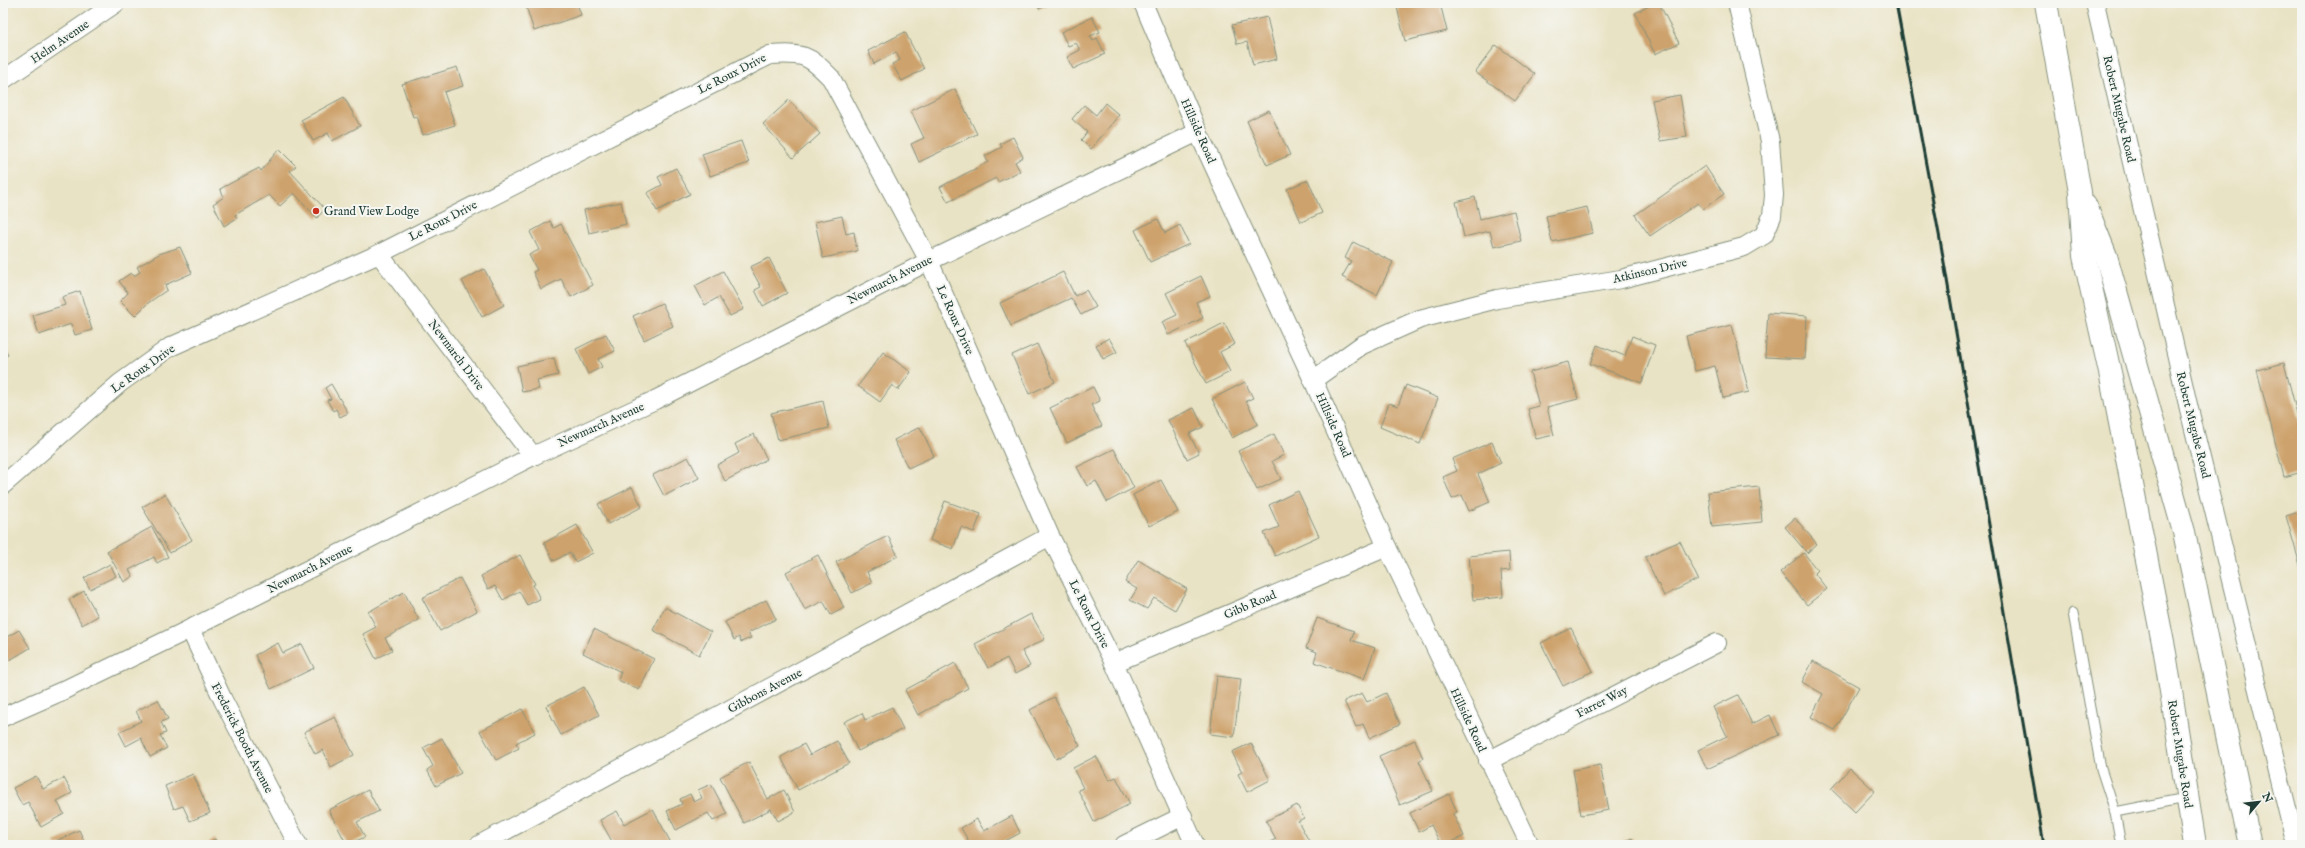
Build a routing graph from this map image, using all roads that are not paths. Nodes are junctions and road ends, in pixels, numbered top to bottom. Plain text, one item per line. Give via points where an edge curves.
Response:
1 (116, 3) edge
2 (1143, 3) edge
3 (1737, 3) edge
4 (2046, 3) edge
5 (2094, 3) edge
6 (3, 80) edge
7 (1198, 132) junction
8 (2080, 192) junction
9 (380, 254) junction
10 (929, 261) junction
11 (1313, 380) junction
12 (534, 456) junction
13 (3, 485) edge
14 (1050, 536) junction
15 (1387, 547) junction
16 (2073, 613) dead end
17 (190, 629) junction
18 (1717, 643) dead end
19 (1114, 663) junction
20 (3, 717) edge
21 (1488, 761) junction
22 (2186, 798) junction
23 (2115, 812) junction
24 (1183, 816) junction
25 (298, 845) edge
26 (479, 845) edge
27 (1124, 845) edge
28 (1195, 845) edge
29 (1530, 845) edge
30 (2121, 845) edge
31 (2195, 845) edge
32 (2250, 845) edge
33 (2296, 845) edge

1 - 6 street, Helm Avenue
2 - 7 street, Hillside Road
3 - 11 street, Atkinson Drive via 1770,141 1774,195 1772,216 1764,235 1744,247 1621,279 1497,299 1420,318 1362,345
4 - 8 main road, Robert Mugabe Road
5 - 33 street, Robert Mugabe Road via 2191,417
7 - 10 street, Newmarch Avenue
7 - 11 street, Hillside Road
8 - 22 main road, Robert Mugabe Road via 2084,256 2111,377 2165,653
8 - 32 main road, Robert Mugabe Road via 2106,256 2184,532
9 - 10 street, Le Roux Drive via 770,55 796,53 815,60 831,78
9 - 12 street, Newmarch Drive
9 - 13 street, Le Roux Drive via 170,347 120,383
10 - 12 street, Newmarch Avenue via 655,400
10 - 14 street, Le Roux Drive
11 - 15 street, Hillside Road
12 - 17 street, Newmarch Avenue
14 - 19 street, Le Roux Drive
14 - 26 street, Gibbons Avenue
15 - 19 street, Gibb Road
15 - 21 street, Hillside Road
16 - 23 lane via 2101,769
17 - 20 street, Newmarch Avenue
17 - 25 street, Frederick Booth Avenue via 223,700
18 - 21 street, Farrer Way
19 - 24 street, Le Roux Drive
21 - 29 street, Hillside Road
22 - 23 lane
22 - 31 main road, Robert Mugabe Road
23 - 30 lane
24 - 27 street
24 - 28 street, Le Roux Drive

